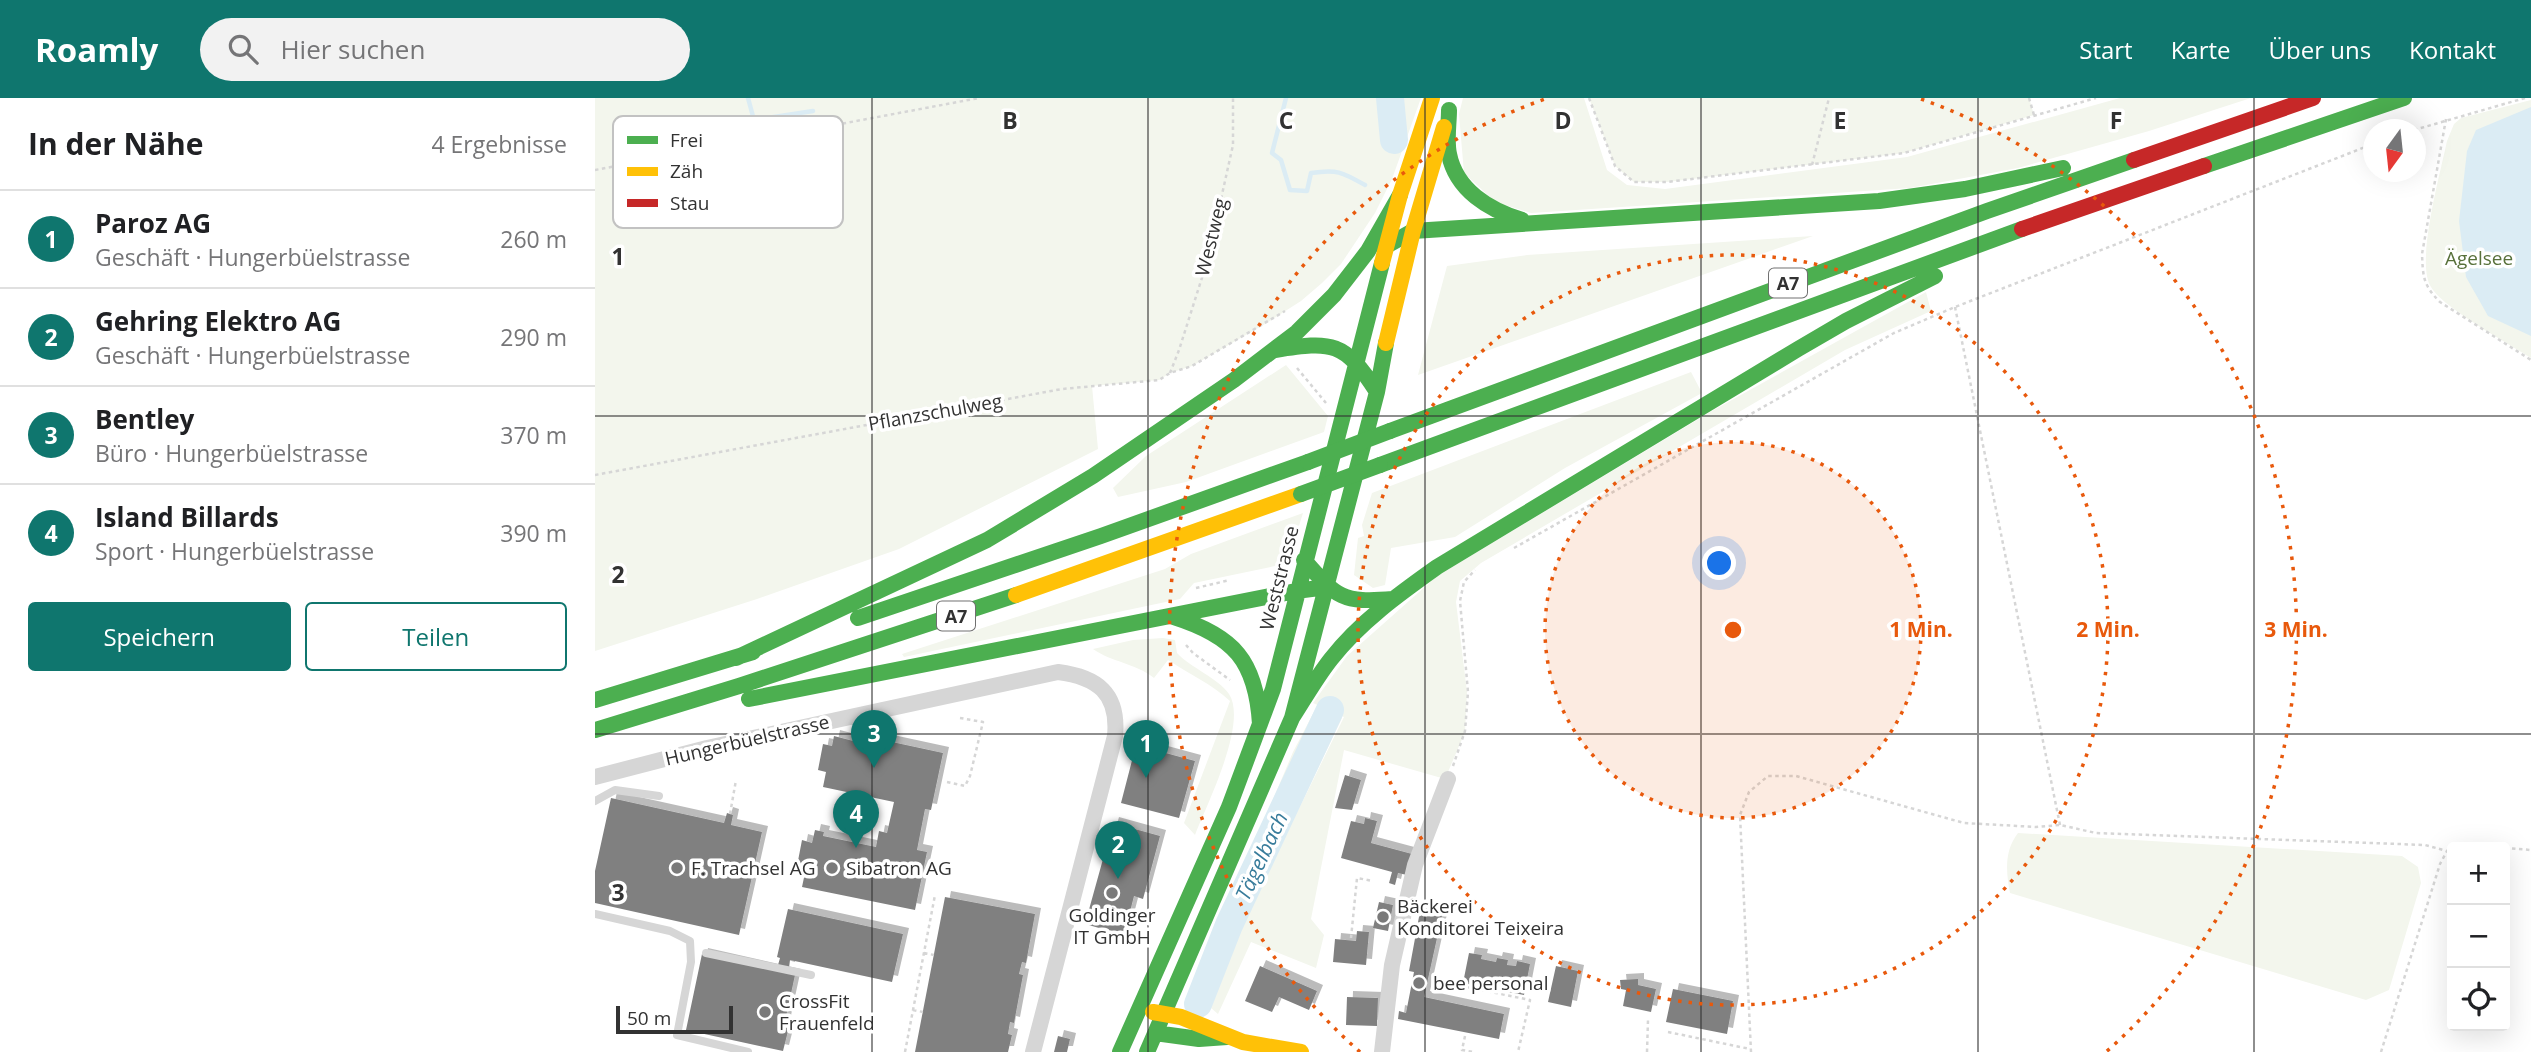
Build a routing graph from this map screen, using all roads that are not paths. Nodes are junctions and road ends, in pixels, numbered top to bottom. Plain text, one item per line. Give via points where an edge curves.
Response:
1 (1432, 98) edge
2 (2313, 98) edge
3 (2404, 98) edge
4 (1451, 104) edge
5 (2188, 140) junction
6 (1400, 195) junction
7 (2079, 208) junction
8 (1556, 223) junction
9 (1413, 231) junction
10 (1388, 245) junction
11 (1275, 350) junction
12 (1357, 361) junction
13 (1377, 392) junction
14 (1304, 560) junction
15 (1327, 587) junction
16 (1296, 590) junction
17 (1393, 599) junction
18 (1171, 617) junction
19 (736, 658) junction
20 (595, 700) edge
21 (1292, 718) junction
22 (1260, 724) junction
23 (601, 728) edge
24 (595, 777) edge
25 (1448, 779) road end
26 (659, 796) dead end
27 (595, 801) edge
28 (595, 914) edge
29 (706, 953) dead end
30 (811, 975) dead end
31 (1169, 1013) junction
32 (1135, 1020) junction
33 (1202, 1032) junction
34 (1160, 1035) junction
35 (748, 1052) edge
36 (1033, 1052) edge
37 (1120, 1052) edge
38 (1147, 1052) edge
39 (1301, 1052) edge
40 (1382, 1052) edge

1 - 6 main road, Weststrasse
2 - 5 main road, A7
3 - 7 main road, A7
4 - 8 main road, A7 via 1450,154 1459,177 1474,196 1503,215
4 - 9 main road
5 - 8 main road, A7 via 1912,197
5 - 19 main road, A7, bridge via 1308,462
6 - 10 main road, Weststrasse
6 - 11 main road, A7 via 1345,282
7 - 17 main road, A7 via 1846,321 1499,528
7 - 23 main road, A7, bridge via 1301,494 918,628
8 - 9 main road, A7
9 - 10 main road, A7
9 - 13 main road
10 - 12 main road, Weststrasse
11 - 12 main road, A7 via 1323,344
11 - 19 main road, A7 via 1017,523 938,565
12 - 13 main road, A7
12 - 14 main road, Weststrasse
13 - 15 main road
14 - 15 main road
14 - 16 main road, Weststrasse
15 - 16 main road, A7
15 - 17 main road via 1355,602
15 - 21 main road
16 - 18 main road, A7
16 - 22 main road, Weststrasse
17 - 21 main road, A7 via 1332,659
18 - 22 main road, A7 via 1202,625 1239,652 1256,686
18 - 23 main road, A7
19 - 20 main road, A7
21 - 31 main road
22 - 32 main road, Weststrasse via 1204,866
24 - 36 street, Hungerbüelstrasse via 1058,672 1098,684 1112,704 1115,736
25 - 40 street via 1409,888 1392,965
26 - 27 lane via 615,790
28 - 35 lane via 670,931 690,941 691,962 677,1035
29 - 30 lane
31 - 32 main road via 1152,1012
31 - 33 main road
31 - 34 main road
32 - 37 main road, Weststrasse
33 - 34 main road
33 - 39 main road
34 - 38 main road

